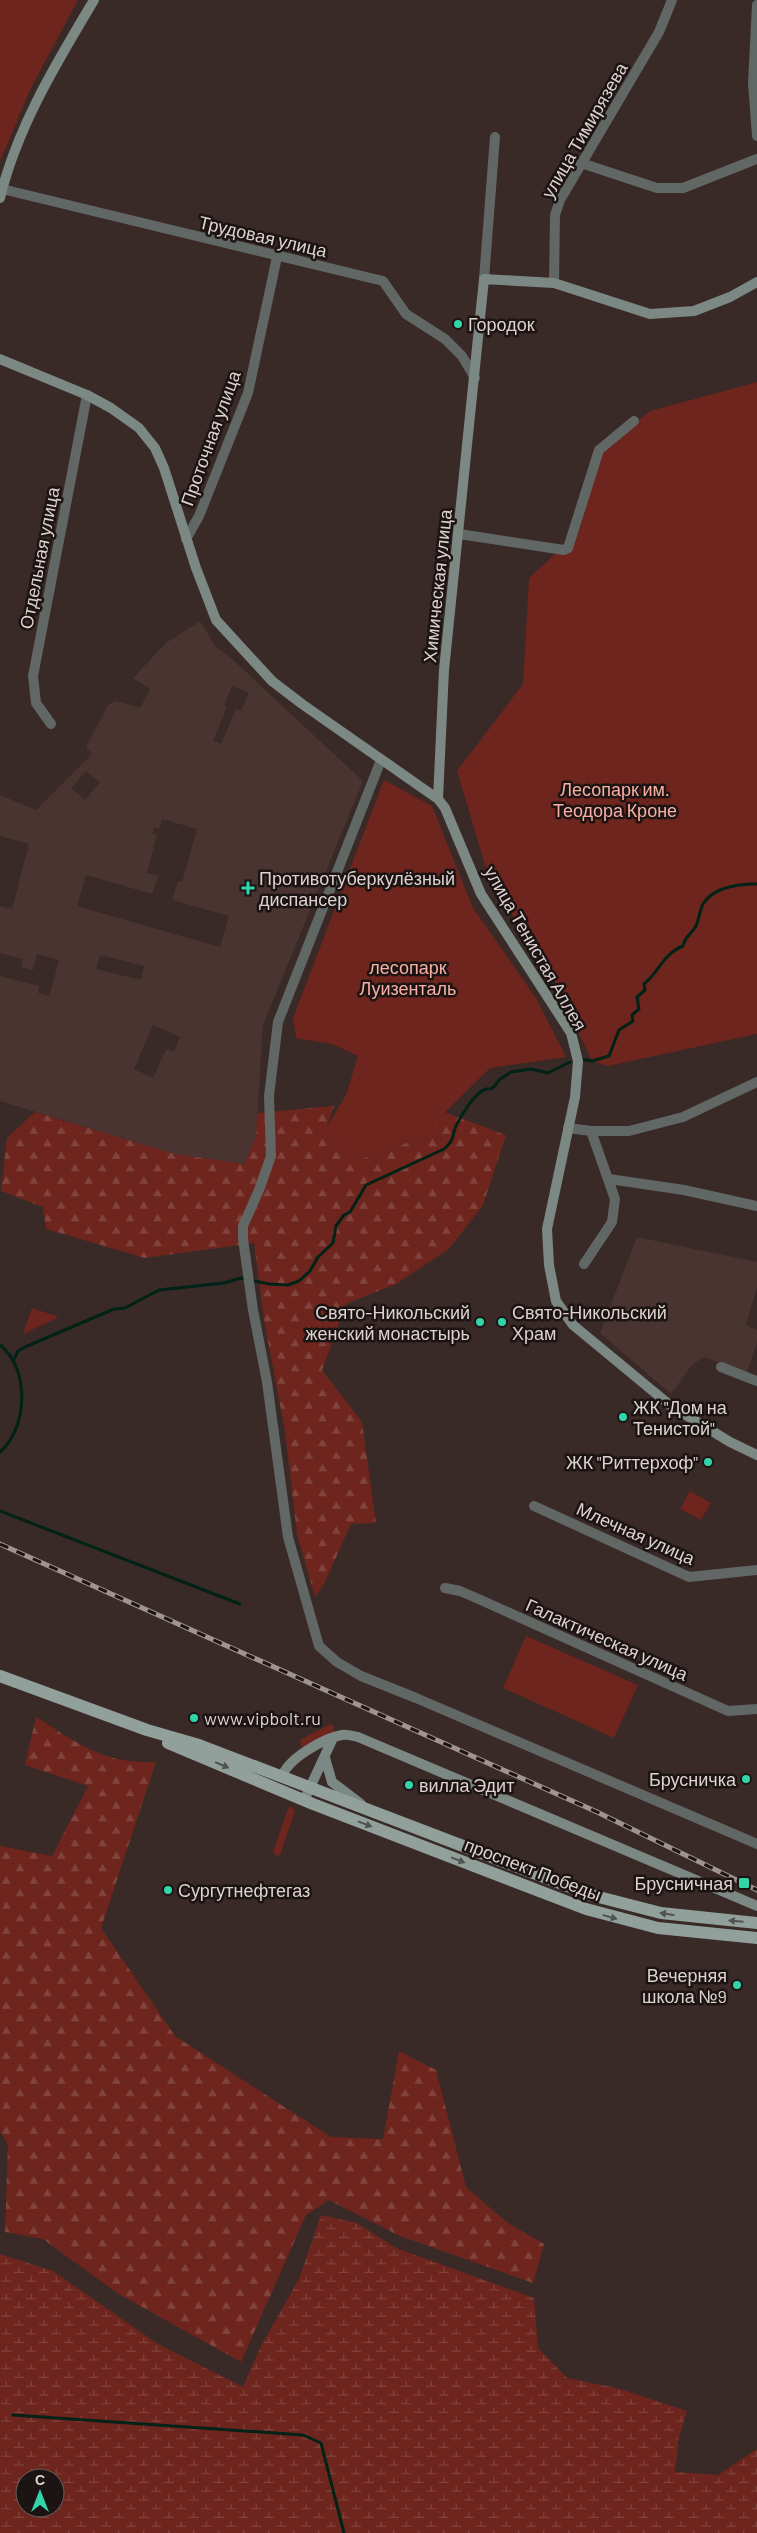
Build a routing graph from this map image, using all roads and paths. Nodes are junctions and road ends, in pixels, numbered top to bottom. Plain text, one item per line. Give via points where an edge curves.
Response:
1 (94, 0) edge
2 (672, 0) edge
3 (757, 5) edge
4 (757, 136) edge
5 (495, 137) dead end
6 (757, 159) edge
7 (581, 162) junction
8 (1, 194) edge
9 (277, 257) junction
10 (484, 279) junction
11 (757, 282) edge
12 (554, 283) junction
13 (0, 359) edge
14 (475, 378) junction
15 (87, 395) junction
16 (634, 421) dead end
17 (458, 534) junction
18 (186, 539) junction
19 (51, 724) dead end
20 (381, 760) junction
21 (438, 799) junction
22 (757, 1082) edge
23 (568, 1128) junction
24 (591, 1131) junction
25 (610, 1179) junction
26 (757, 1206) edge
27 (584, 1264) dead end
28 (721, 1366) dead end
29 (757, 1380) edge
30 (757, 1455) edge
31 (534, 1506) dead end
32 (757, 1570) edge
33 (445, 1588) dead end
34 (0, 1676) edge
35 (757, 1709) edge
36 (147, 1730) junction
37 (332, 1738) junction
38 (324, 1758) junction
39 (282, 1777) junction
40 (308, 1794) junction
41 (365, 1809) junction
42 (757, 1844) edge
43 (757, 1906) edge
44 (757, 1923) edge
45 (757, 1938) edge

1 - 8 street via 52,71 8,166
2 - 7 street, улица Тимирязева via 659,32
3 - 4 street via 753,83
5 - 10 street
6 - 7 street via 683,188 657,188
7 - 12 street, улица Тимирязева via 554,215
8 - 9 street, Трудовая улица
9 - 14 street, Трудовая улица via 383,281 406,314 445,339 462,356
9 - 18 street, Проточная улица via 248,393 200,516
10 - 12 street
10 - 14 street, Химическая улица
11 - 12 street via 694,311 650,314
13 - 15 street, улица Тенистая Аллея
14 - 17 street, Химическая улица
15 - 18 street, улица Тенистая Аллея via 139,428 154,448 164,468
15 - 19 street, Отдельная улица via 33,676 36,703
16 - 17 street via 599,450 568,548
17 - 21 street, Химическая улица via 444,670
18 - 20 street, улица Тенистая Аллея via 216,620 238,645 272,681
20 - 21 street, улица Тенистая Аллея
20 - 42 street via 278,1022 269,1096 271,1156 243,1226 288,1538 319,1646 336,1662 361,1676
21 - 23 street, улица Тенистая Аллея via 445,808 482,894 571,1034 578,1061
22 - 24 street via 683,1117 629,1131
23 - 24 street
23 - 30 street, улица Тенистая Аллея via 547,1229 556,1301 573,1325 671,1406
24 - 25 street
25 - 26 street via 684,1190
25 - 27 street via 615,1199 612,1222
28 - 29 street
31 - 32 street, Млечная улица via 690,1577
33 - 35 street, Галактическая улица via 476,1598 728,1711
34 - 36 main road, проспект Победы
36 - 39 main road, проспект Победы via 199,1745
36 -> 40 main road, проспект Победы via 163,1741
37 - 38 street
37 - 39 street via 290,1763
37 - 43 street via 343,1735 358,1737
38 - 40 street
38 - 41 street via 332,1782
39 - 40 main road, проспект Победы
40 - 41 main road, проспект Победы
40 -> 45 main road, проспект Победы via 586,1909 658,1928
44 -> 41 main road, проспект Победы via 661,1913 591,1895

